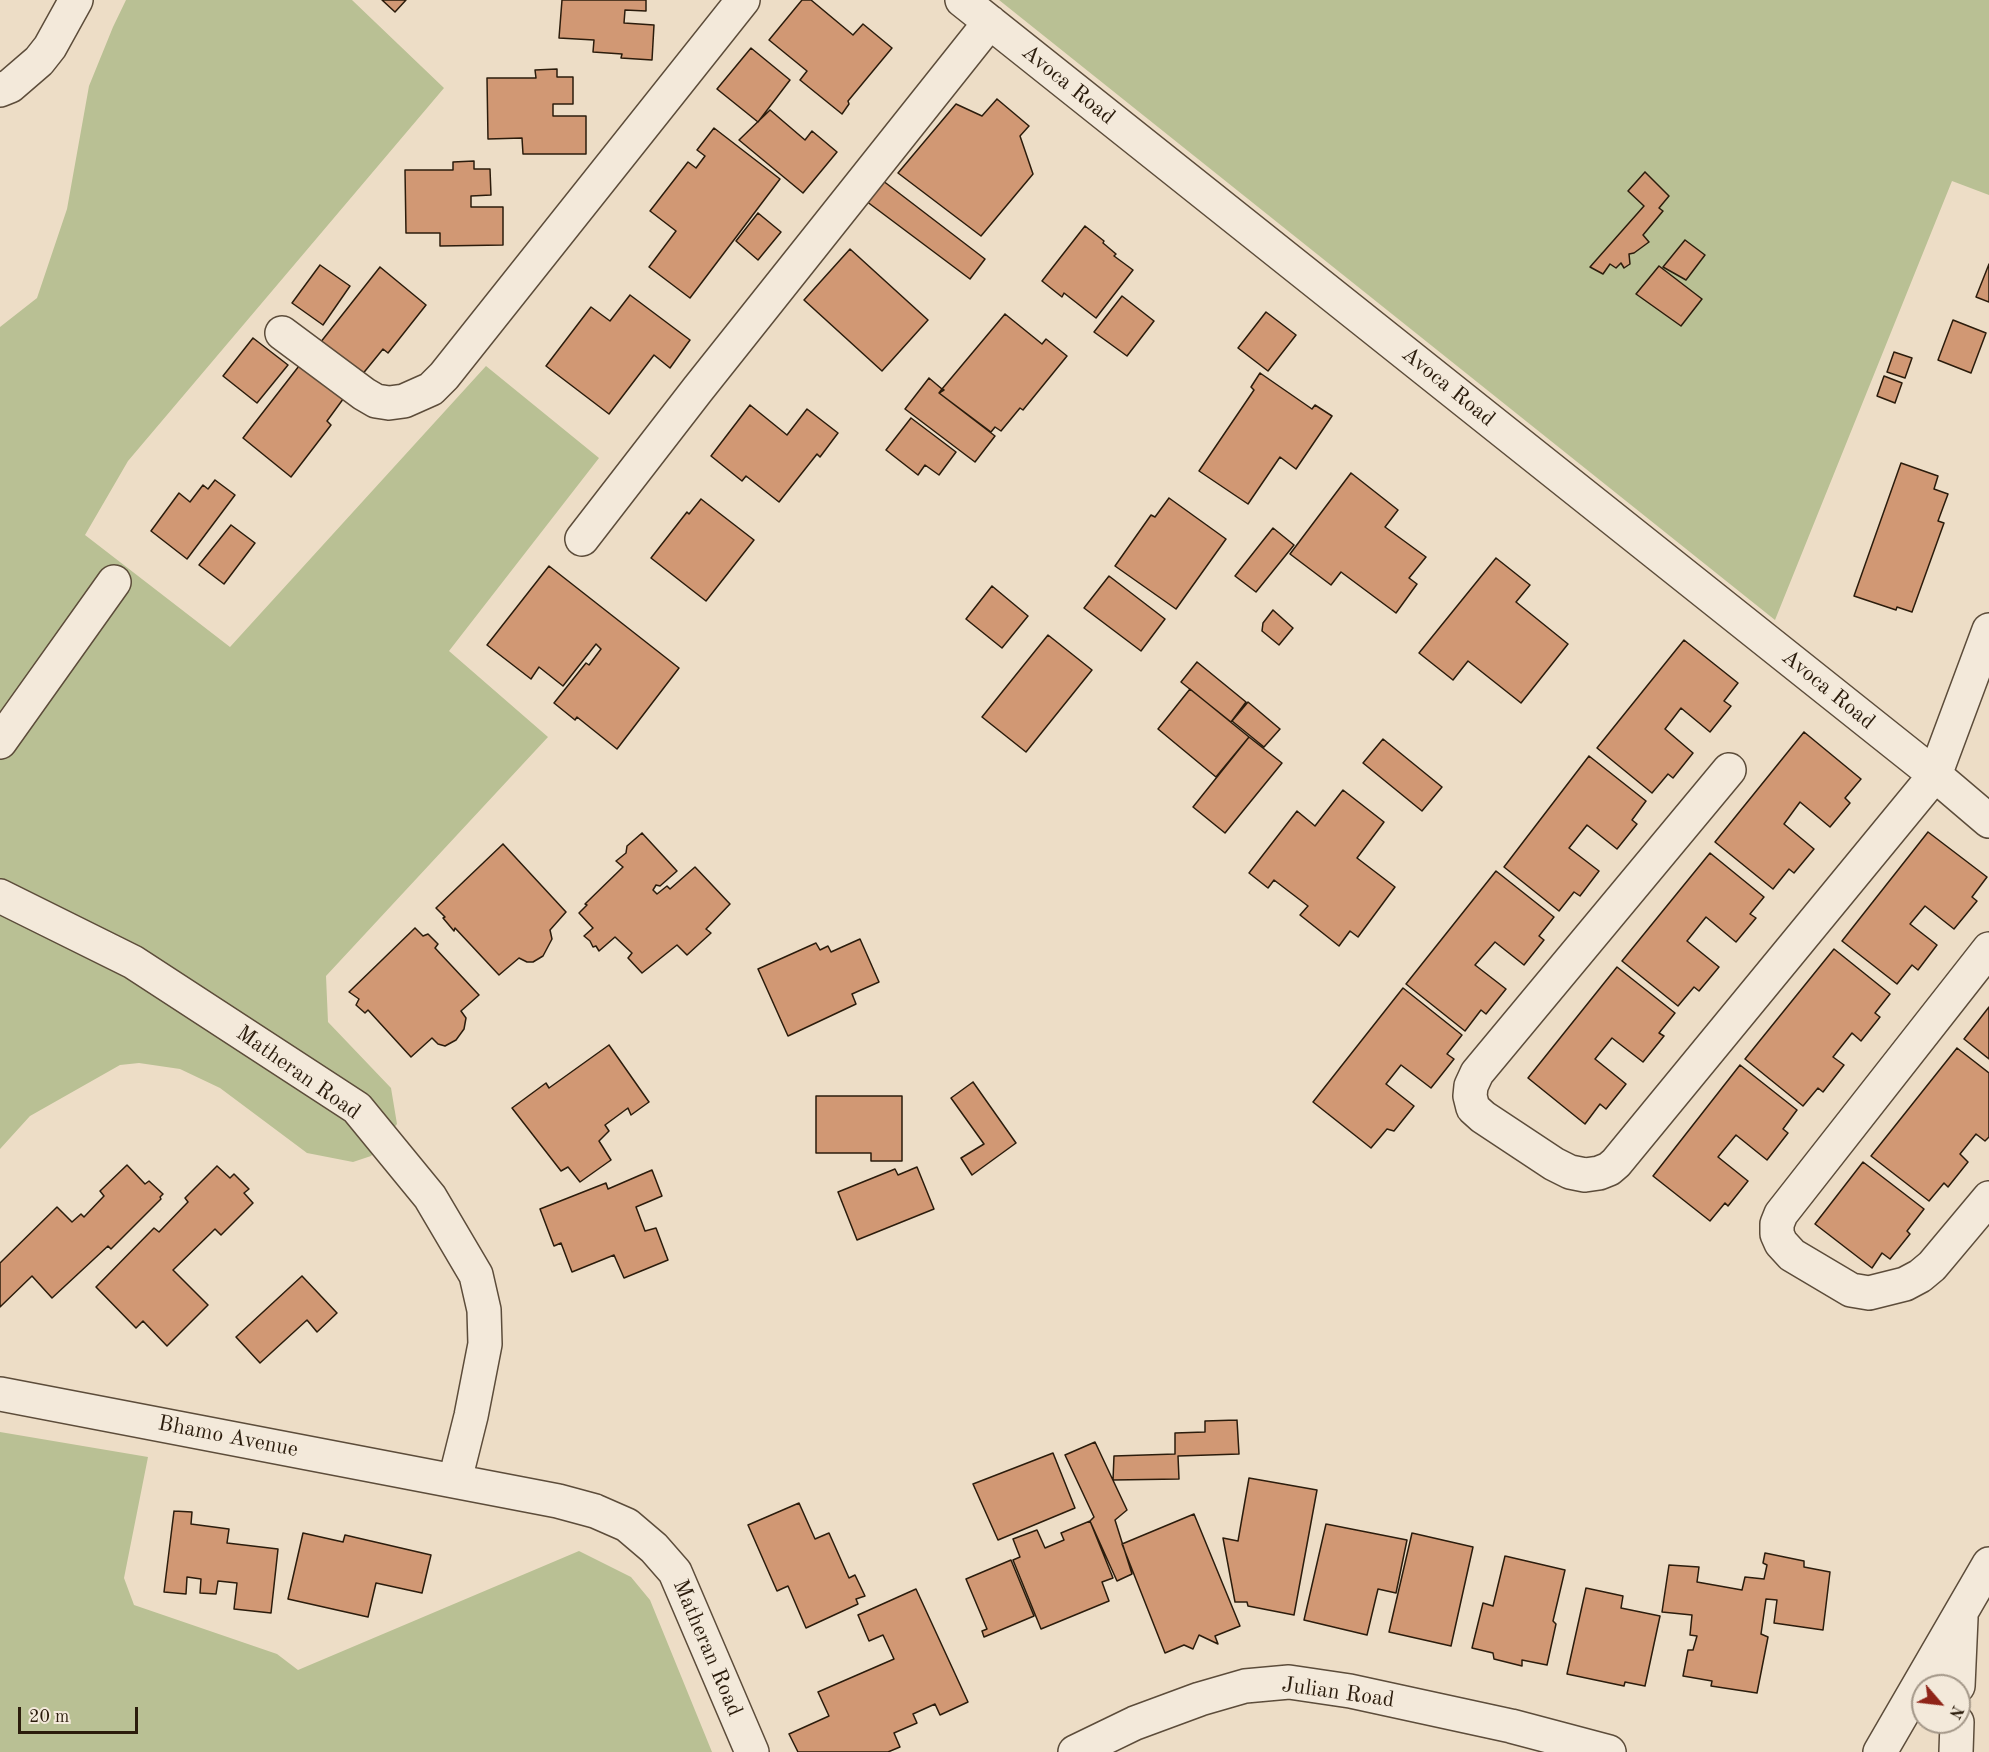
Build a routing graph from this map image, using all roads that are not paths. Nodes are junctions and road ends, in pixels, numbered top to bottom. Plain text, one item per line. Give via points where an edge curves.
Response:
1 (76, 0) edge
2 (743, 0) edge
3 (962, 0) edge
4 (990, 22) junction
5 (0, 90) edge
6 (282, 333) dead end
7 (582, 539) dead end
8 (114, 582) dead end
9 (1989, 630) edge
10 (0, 742) edge
11 (1729, 770) dead end
12 (1935, 775) junction
13 (1989, 821) edge
14 (0, 896) edge
15 (1989, 950) edge
16 (1989, 1198) edge
17 (0, 1394) edge
18 (455, 1480) junction
19 (1989, 1564) edge
20 (1961, 1613) junction
21 (1958, 1674) edge
22 (1957, 1734) edge
23 (752, 1752) edge
24 (1075, 1752) edge
25 (1609, 1752) edge
26 (1880, 1752) edge
27 (1956, 1752) edge

1 - 5 street via 39,61 10,87
2 - 6 street via 431,390 405,401 376,401
3 - 4 street, Avoca Road
4 - 7 street
4 - 12 street, Avoca Road
8 - 10 street
9 - 12 street
11 - 12 street via 1477,1073 1471,1086 1473,1108 1483,1118 1570,1172 1599,1173 1616,1163
12 - 13 street, Avoca Road
14 - 18 street, Matheran Road via 133,962 357,1108 430,1197 476,1275 484,1310 485,1344
15 - 16 street via 1781,1214 1777,1234 1792,1255 1851,1290 1869,1293 1920,1276
17 - 18 street, Bhamo Avenue
18 - 23 street, Matheran Road via 595,1512 627,1526 654,1548 675,1572
19 - 20 street
20 - 21 street
20 - 26 street
22 - 27 street
24 - 25 street, Julian Road via 1135,1723 1200,1699 1245,1686 1289,1682 1350,1691 1511,1726

